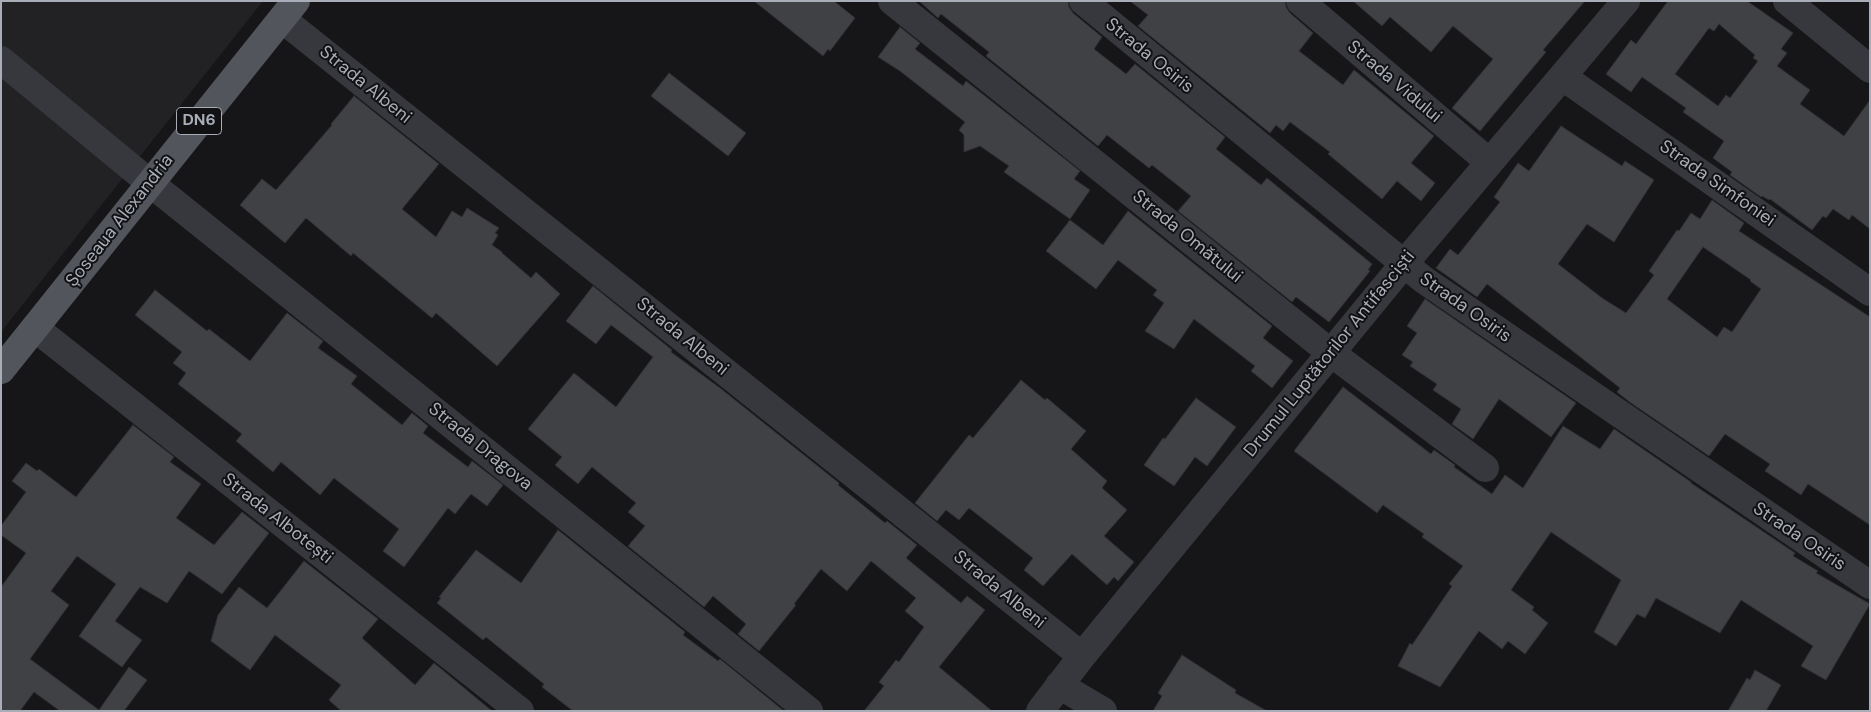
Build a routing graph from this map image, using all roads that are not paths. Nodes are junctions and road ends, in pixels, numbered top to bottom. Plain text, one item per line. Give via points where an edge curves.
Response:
1 (892, 1) edge
2 (1082, 1) edge
3 (1300, 1) edge
4 (1626, 1) edge
5 (1787, 1) edge
6 (289, 10) edge
7 (1, 60) edge
8 (1870, 69) edge
9 (1563, 77) junction
10 (1489, 162) junction
11 (150, 183) junction
12 (1403, 265) junction
13 (1870, 292) edge
14 (35, 328) junction
15 (1331, 353) junction
16 (1, 370) edge
17 (1485, 468) dead end
18 (1870, 585) edge
19 (1082, 656) junction
20 (1059, 685) junction
21 (520, 711) edge
22 (809, 711) edge
23 (1040, 711) edge
24 (1102, 711) edge

1 - 15 street, Strada Omătului
2 - 12 street, Strada Osiris
3 - 10 street, Strada Vidului
4 - 9 street, Drumul Luptătorilor Antifasciști
5 - 8 street
6 - 11 main road, Șoseaua Alexandria / DN6
6 - 19 street, Strada Albeni
7 - 11 street, Strada Dragova
9 - 10 street, Drumul Luptătorilor Antifasciști
9 - 13 street, Strada Simfoniei
10 - 12 street, Drumul Luptătorilor Antifasciști
11 - 14 main road, Șoseaua Alexandria / DN6
11 - 22 street, Strada Dragova
12 - 15 street, Drumul Luptătorilor Antifasciști
12 - 18 street, Strada Osiris
14 - 16 main road, Șoseaua Alexandria / DN6
14 - 21 street, Strada Albotești
15 - 17 street, Strada Omătului
15 - 19 street, Drumul Luptătorilor Antifasciști
19 - 20 street, Drumul Luptătorilor Antifasciști
20 - 23 street, Drumul Luptătorilor Antifasciști
20 - 24 street

